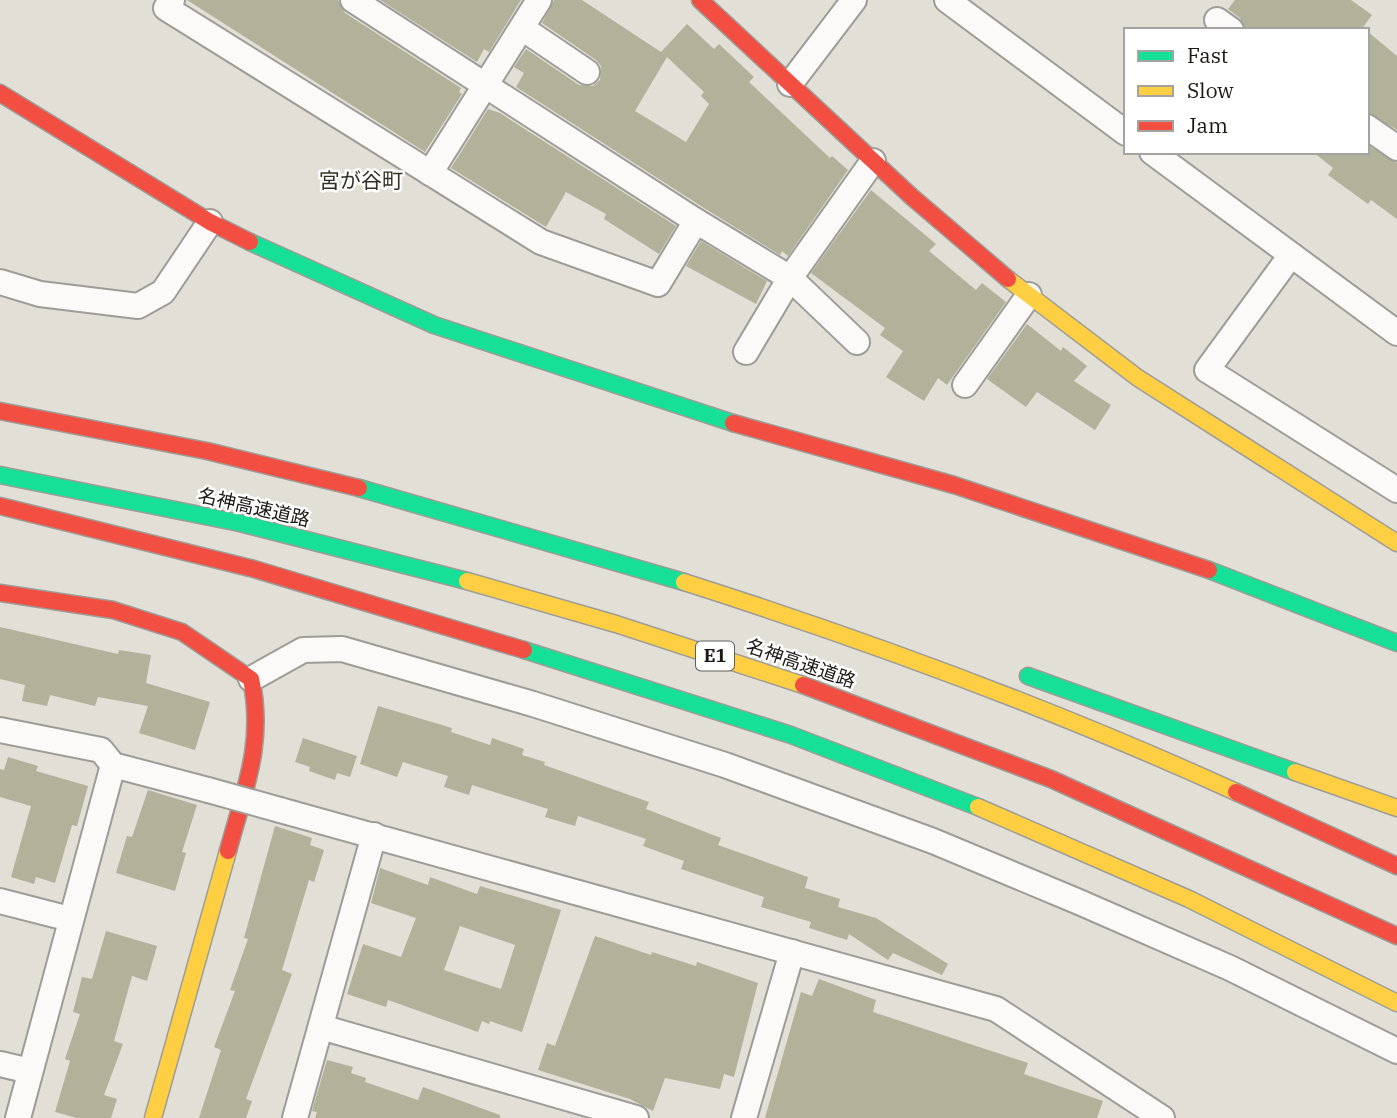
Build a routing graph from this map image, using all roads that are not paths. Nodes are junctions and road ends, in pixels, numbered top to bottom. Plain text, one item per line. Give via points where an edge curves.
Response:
1 (172, 0) edge
2 (353, 0) edge
3 (539, 0) edge
4 (700, 0) edge
5 (854, 0) edge
6 (947, 0) edge
7 (522, 28) junction
8 (587, 72) dead end
9 (790, 84) junction
10 (485, 85) junction
11 (0, 93) edge
12 (1369, 128) edge
13 (1124, 132) edge
14 (1397, 148) edge
15 (1155, 154) edge
16 (873, 161) junction
17 (430, 173) junction
18 (696, 221) junction
19 (210, 222) junction
20 (1291, 255) junction
21 (790, 278) junction
22 (0, 282) edge
23 (1029, 295) junction
24 (1397, 333) edge
25 (857, 342) dead end
26 (746, 352) dead end
27 (965, 385) dead end
28 (0, 411) edge
29 (0, 475) edge
30 (1397, 490) edge
31 (0, 506) edge
32 (1397, 543) edge
33 (0, 593) edge
34 (1397, 643) edge
35 (1018, 672) dead end
36 (251, 680) junction
37 (0, 730) edge
38 (113, 765) junction
39 (1397, 808) edge
40 (374, 835) junction
41 (1397, 866) edge
42 (0, 901) edge
43 (71, 919) junction
44 (1397, 936) edge
45 (792, 952) junction
46 (1397, 1003) edge
47 (321, 1027) junction
48 (1397, 1051) edge
49 (0, 1063) edge
50 (30, 1071) junction
51 (18, 1118) edge
52 (153, 1118) edge
53 (295, 1118) edge
54 (636, 1118) edge
55 (744, 1118) edge
56 (1162, 1118) edge

1 - 17 street via 166,8
2 - 10 street
3 - 7 street
4 - 9 main road
5 - 9 street
6 - 13 street
7 - 8 street
7 - 10 street
9 - 16 main road
10 - 17 street
10 - 18 street
11 - 19 main road
12 - 14 street
15 - 20 street
16 - 21 street
16 - 23 main road
17 - 18 street via 541,242 658,284
18 - 21 street
19 - 22 street via 163,292 138,306 40,294
19 - 34 main road via 434,325 744,427 954,485 1108,534 1272,592
20 - 24 street
20 - 30 street via 1207,370
21 - 25 street
21 - 26 street
23 - 27 street
23 - 32 main road via 1137,377
28 - 41 main road via 257,462 460,514 660,573 857,638 1059,715
29 - 44 main road, 名神高速道路 / E1 via 239,523 444,575 649,634 840,697 1039,774 1228,855
31 - 46 main road via 427,620 830,750 1219,913
33 - 36 main road via 113,610 182,632
35 - 39 main road
36 - 48 street via 303,650 342,649 713,761 933,841 1079,902 1230,968
36 - 52 main road via 258,710 256,753
37 - 38 street via 101,750
38 - 40 street, bridge
38 - 43 street
40 - 45 street
40 - 47 street
42 - 43 street
43 - 50 street
45 - 55 street
45 - 56 street via 996,1009
47 - 53 street
47 - 54 street
49 - 50 street
50 - 51 street

